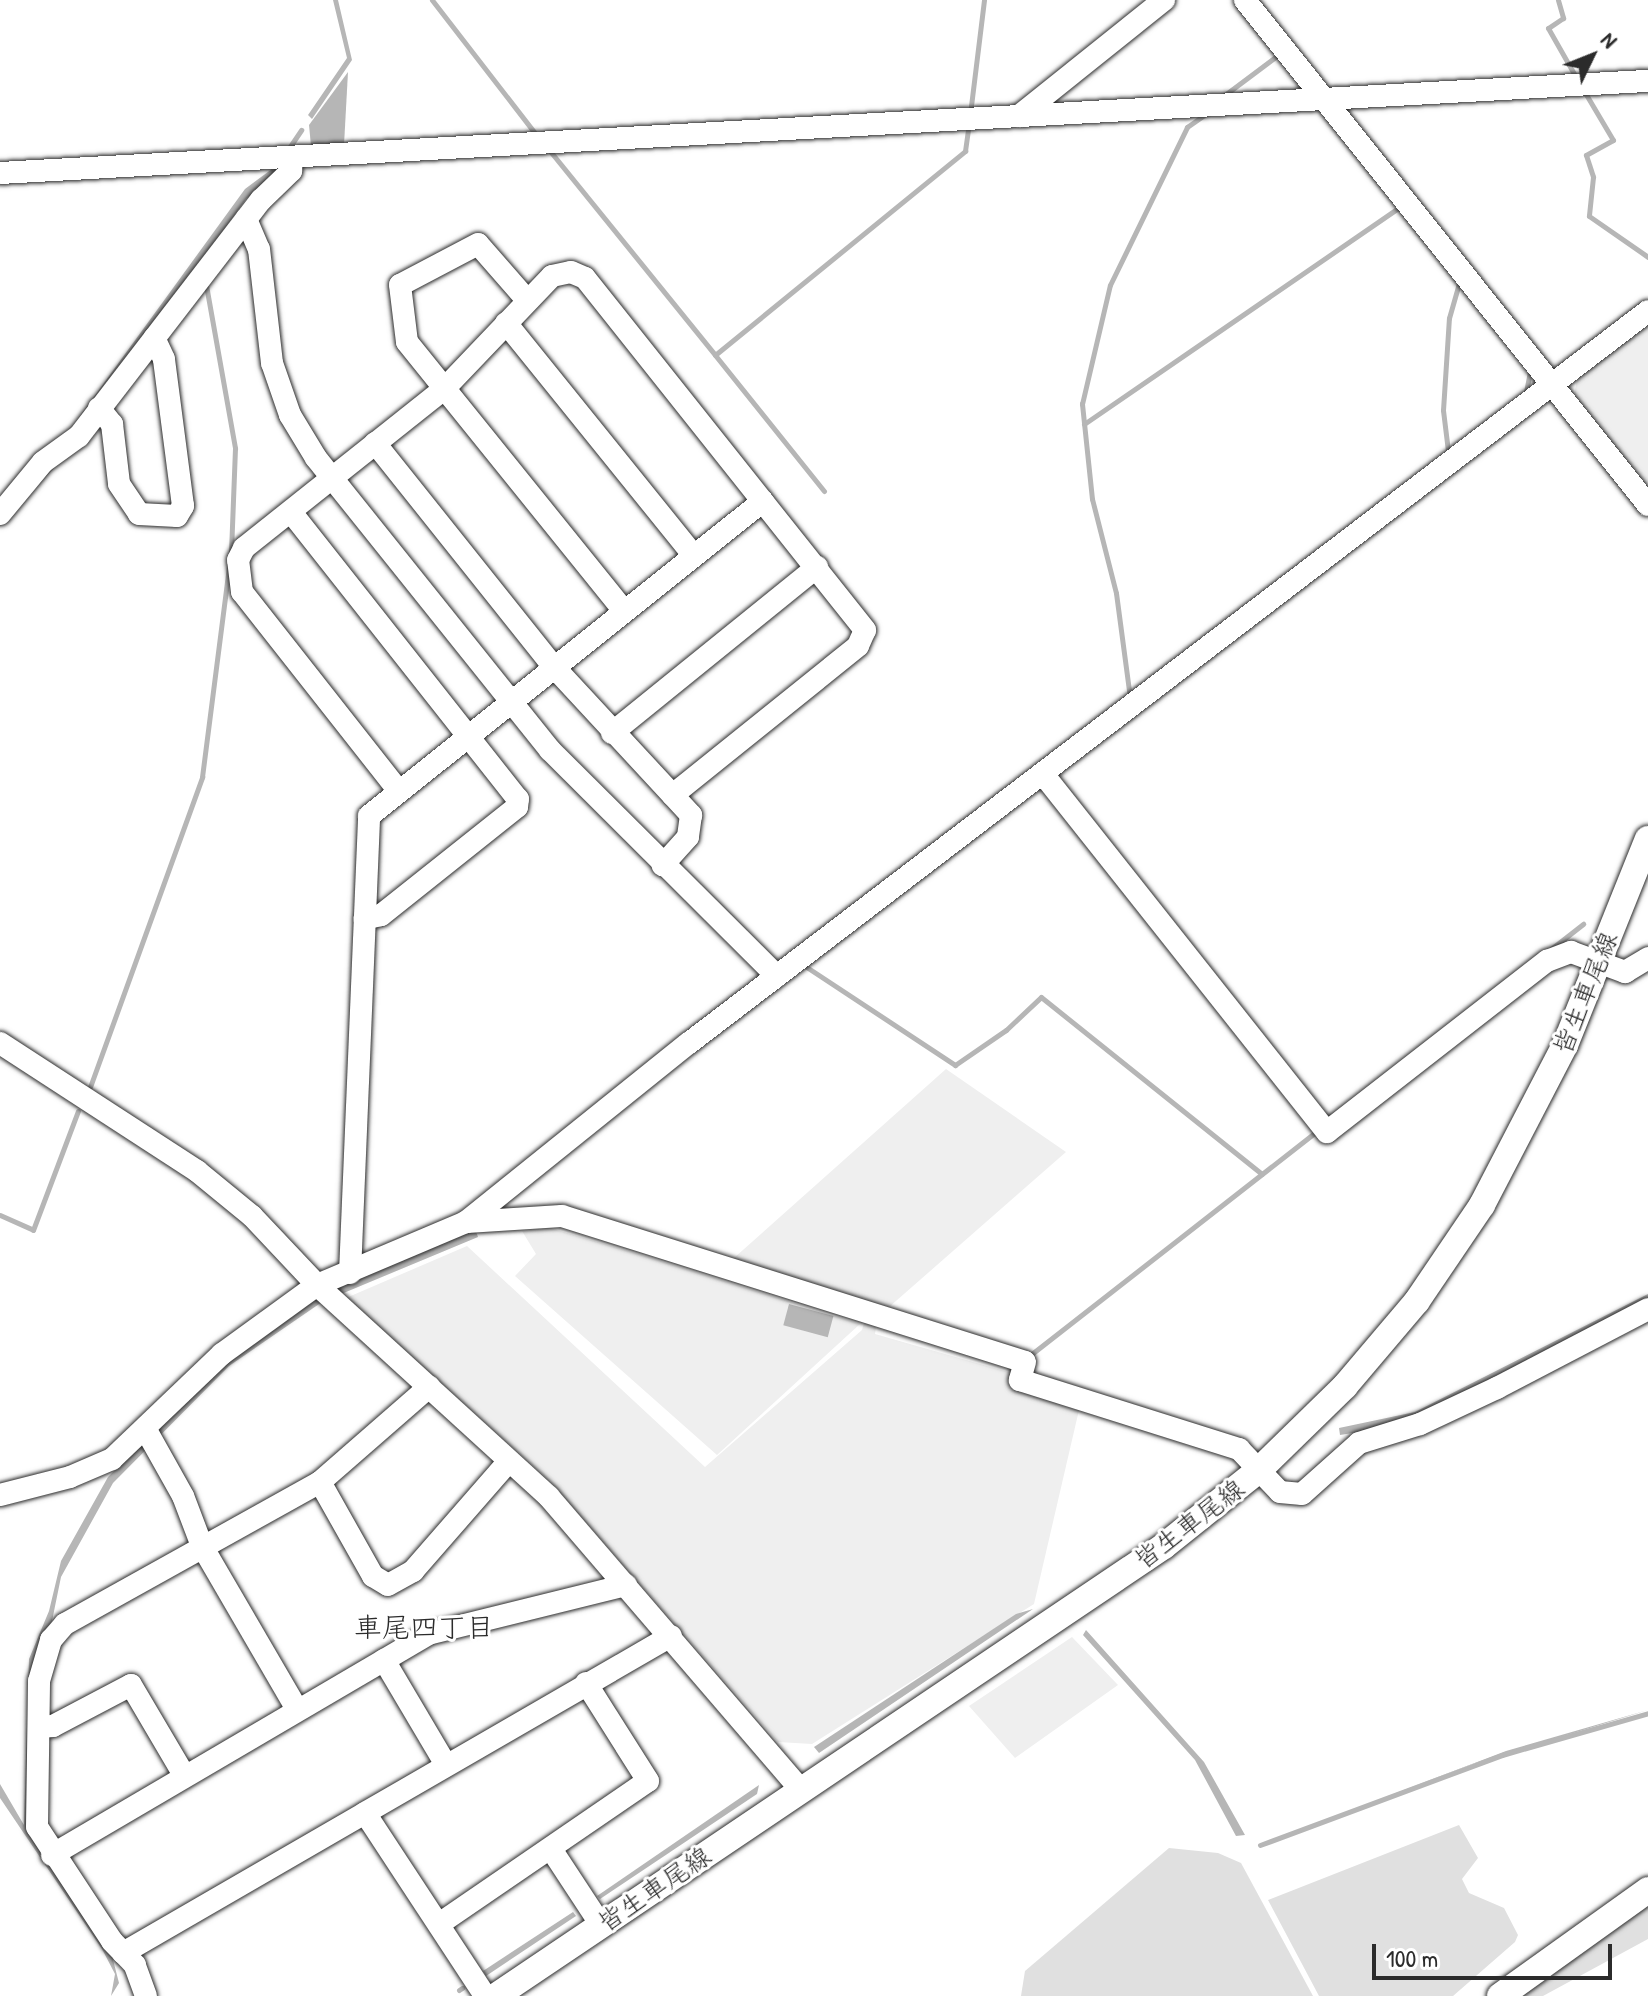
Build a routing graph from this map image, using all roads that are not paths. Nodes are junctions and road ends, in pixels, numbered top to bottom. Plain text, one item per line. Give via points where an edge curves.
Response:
1 (1164, 0) edge
2 (1245, 0) edge
3 (1648, 81) edge
4 (1324, 99) junction
5 (1019, 116) junction
6 (292, 158) junction
7 (0, 173) edge
8 (246, 219) junction
9 (527, 300) junction
10 (1648, 311) edge
11 (506, 323) junction
12 (154, 338) junction
13 (1554, 383) junction
14 (445, 388) junction
15 (99, 408) junction
16 (375, 443) junction
17 (332, 480) junction
18 (763, 501) junction
19 (1648, 505) edge
20 (291, 512) junction
21 (0, 514) edge
22 (694, 556) junction
23 (817, 567) junction
24 (624, 611) junction
25 (554, 667) junction
26 (511, 701) junction
27 (612, 733) junction
28 (468, 734) junction
29 (1043, 774) junction
30 (398, 790) junction
31 (673, 795) junction
32 (1648, 839) edge
33 (663, 865) junction
34 (364, 919) junction
35 (1648, 958) edge
36 (1599, 961) junction
37 (777, 976) junction
38 (0, 1043) edge
39 (466, 1222) junction
40 (350, 1273) junction
41 (317, 1285) junction
42 (1648, 1309) edge
43 (429, 1387) junction
44 (146, 1430) junction
45 (509, 1461) junction
46 (1259, 1470) junction
47 (320, 1482) junction
48 (0, 1495) edge
49 (202, 1546) junction
50 (626, 1585) junction
51 (671, 1636) junction
52 (384, 1660) junction
53 (586, 1683) junction
54 (297, 1709) junction
55 (40, 1727) junction
56 (446, 1765) junction
57 (184, 1775) junction
58 (801, 1790) junction
59 (365, 1813) junction
60 (551, 1849) junction
61 (52, 1855) junction
62 (1648, 1890) edge
63 (439, 1924) junction
64 (601, 1925) junction
65 (123, 1953) junction
66 (146, 1996) edge
67 (485, 1996) edge
68 (496, 1996) edge
69 (1500, 1996) edge

1 - 5 street
2 - 4 street
3 - 4 street
4 - 5 street
4 - 13 street
5 - 6 street
6 - 7 street
6 - 8 street via 291,171
8 - 12 street
8 - 17 street via 259,249 272,363 281,394 300,435
9 - 11 street
9 - 14 street via 478,244 400,285 407,342
9 - 18 street via 552,276 571,272 585,278
10 - 13 street
11 - 14 street
11 - 22 street
12 - 15 street
12 - 15 street via 164,359 183,506 177,516 139,514 119,484 112,424
13 - 19 street
13 - 29 street
14 - 16 street
14 - 24 street
15 - 21 street
16 - 17 street
16 - 25 street
17 - 20 street
17 - 26 street
18 - 22 street
18 - 23 street
20 - 28 street
20 - 30 street via 244,548 238,583
22 - 24 street
23 - 27 street
23 - 31 street via 862,622 864,639
24 - 25 street
25 - 26 street
25 - 27 street
26 - 28 street
26 - 33 street via 583,785
27 - 31 street
28 - 30 street
28 - 34 street via 518,799 517,807 381,915
29 - 36 street via 1327,1132 1547,961 1571,952
29 - 37 street
30 - 34 street via 369,816
31 - 33 street via 693,823 688,837
32 - 36 main road, 皆生車尾線
33 - 37 street
34 - 40 street
35 - 36 street via 1625,972
36 - 46 main road, 皆生車尾線 via 1536,1105 1482,1205 1417,1301 1345,1386
37 - 39 street
38 - 41 street via 223,1190
39 - 40 street
39 - 46 street via 534,1215 580,1221 1025,1362 1020,1380 1239,1449
40 - 41 street
41 - 43 street
41 - 44 street via 222,1354
42 - 46 street via 1420,1424 1359,1443 1302,1494 1280,1492
43 - 45 street
43 - 47 street
44 - 48 street via 112,1459 70,1477
44 - 49 street via 161,1451
45 - 47 street via 413,1571 388,1585 373,1576
45 - 50 street via 549,1497
46 - 58 main road, 皆生車尾線 via 1164,1546
47 - 49 street
49 - 54 street
49 - 55 street via 56,1632 40,1667
50 - 51 street
50 - 52 street via 428,1634
51 - 53 street
51 - 58 street
52 - 54 street
52 - 56 street
53 - 56 street
53 - 60 street via 648,1781
54 - 57 street
55 - 57 street via 53,1726 131,1685
55 - 61 street via 34,1805 37,1827
56 - 59 street
57 - 61 street
58 - 64 main road, 皆生車尾線
59 - 63 street
59 - 65 street
60 - 63 street
60 - 64 street
61 - 65 street
62 - 69 main road
63 - 67 street
64 - 68 main road, 皆生車尾線
65 - 66 street via 135,1965

